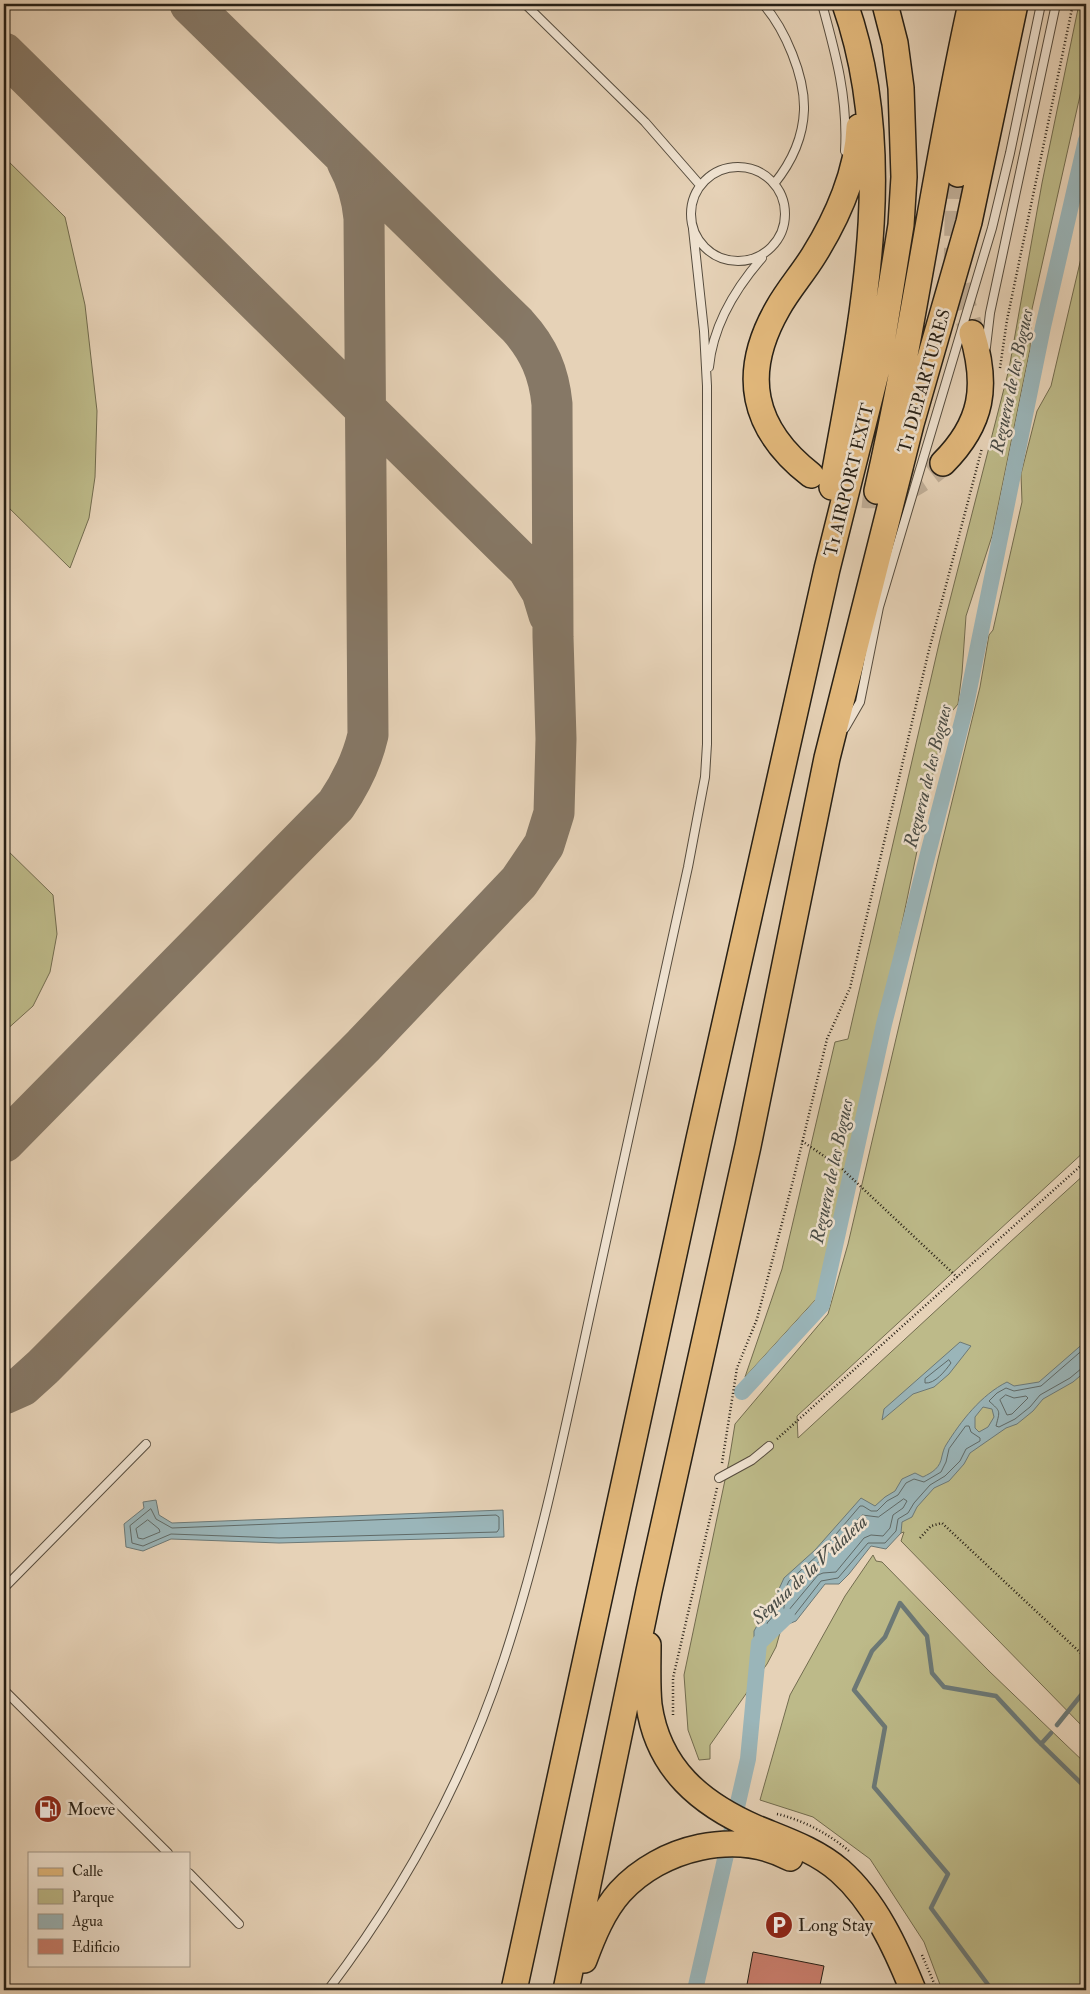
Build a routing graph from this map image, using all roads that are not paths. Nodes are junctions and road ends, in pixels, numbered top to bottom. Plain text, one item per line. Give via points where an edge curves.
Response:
1 (525, 4) edge
2 (763, 4) edge
3 (822, 4) edge
4 (844, 4) edge
5 (885, 4) edge
6 (971, 4) edge
7 (994, 4) edge
8 (1016, 4) edge
9 (1041, 4) edge
10 (1056, 4) edge
11 (958, 174) tunnel mouth
12 (774, 184) junction
13 (700, 185) junction
14 (844, 194) junction
15 (693, 229) junction
16 (765, 254) junction
17 (972, 333) tunnel mouth
18 (707, 386) junction
19 (980, 394) junction
20 (943, 463) tunnel mouth
21 (810, 475) tunnel mouth
22 (827, 569) junction
23 (827, 758) junction
24 (146, 1444) dead end
25 (770, 1446) road end
26 (719, 1478) road end
27 (4, 1588) edge
28 (649, 1591) junction
29 (4, 1690) edge
30 (758, 1838) junction
31 (167, 1852) edge
32 (190, 1874) edge
33 (239, 1924) dead end
34 (328, 1990) edge
35 (514, 1990) edge
36 (566, 1990) edge
37 (573, 1990) edge
38 (897, 1990) edge
39 (913, 1990) edge

1 - 13 lane via 645,122
2 - 12 lane via 779,25 789,46 804,109 792,159
3 - 14 lane via 840,72 846,125
4 - 14 main road via 859,100 854,166
4 - 22 main road, T1 AIRPORT EXIT via 860,53 867,91 872,218 865,290 828,508
5 - 22 main road, T1 AIRPORT EXIT via 895,43 901,88 904,177 901,225 879,361
6 - 23 main road via 953,82 894,417 835,659
7 - 11 main road
8 - 23 main road, T1 DEPARTURES via 969,222 911,424
9 - 23 lane via 992,228 879,607 860,702
10 - 19 lane via 990,312
12 - 13 lane via 757,171 732,167 719,171
12 - 16 lane via 784,200 786,212 781,236
13 - 15 lane via 692,204
14 - 21 main road via 815,255 768,326 758,360 757,393 762,417 780,446
15 - 16 lane via 698,241 719,258 742,262
15 - 18 lane
16 - 18 lane via 747,275 722,317 714,338
17 - 19 main road via 979,355
18 - 34 lane via 705,777 552,1487 504,1659 470,1748 397,1889
19 - 20 main road via 971,428 964,441
22 - 35 main road
23 - 28 main road via 748,1146
24 - 27 lane
25 - 26 lane
28 - 30 main road via 649,1706 660,1744 677,1772 696,1794
28 - 36 main road
29 - 31 lane
30 - 37 main road via 699,1847 656,1863 621,1892 606,1911
30 - 38 main road via 808,1868 847,1903 879,1952
30 - 39 main road via 798,1845 840,1871 875,1914
32 - 33 lane

